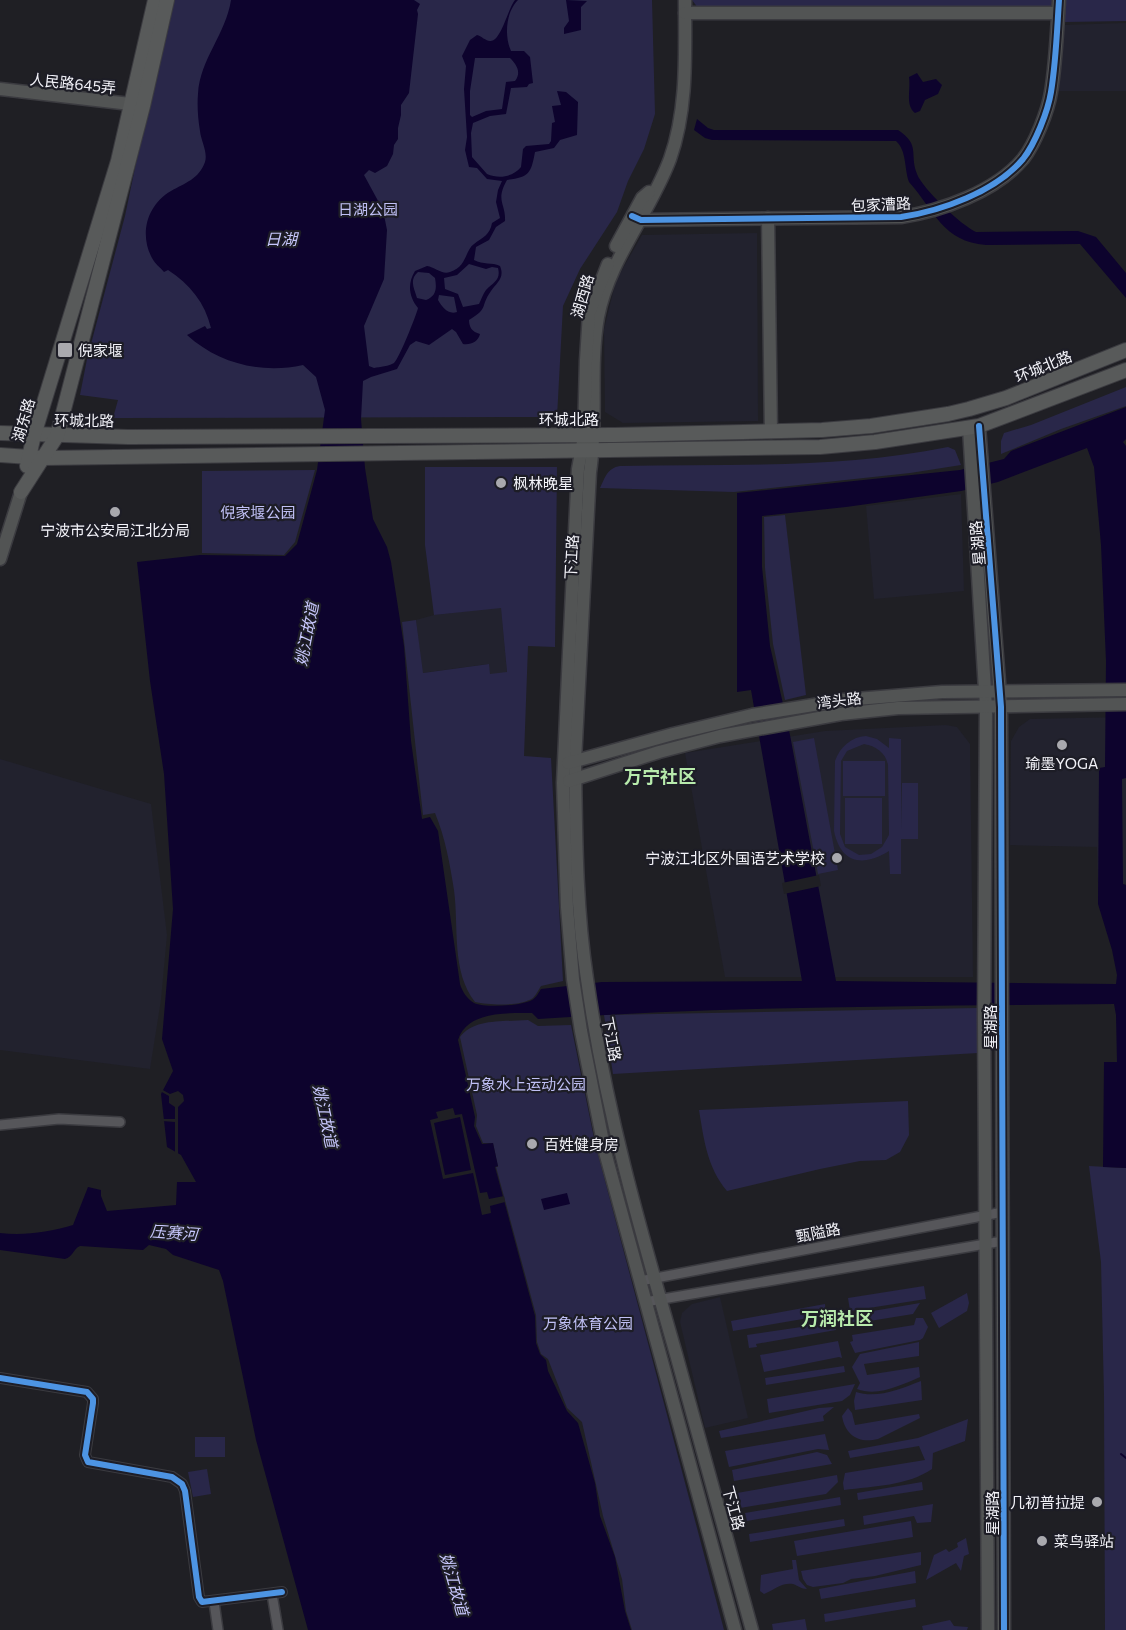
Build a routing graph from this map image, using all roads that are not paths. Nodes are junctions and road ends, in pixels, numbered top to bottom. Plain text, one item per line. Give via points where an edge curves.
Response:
1 (155, 0) edge
2 (167, 0) edge
3 (685, 0) edge
4 (1059, 6) edge
5 (685, 13) junction
6 (0, 89) edge
7 (137, 105) junction
8 (636, 218) junction
9 (768, 218) junction
10 (1126, 351) edge
11 (1126, 370) edge
12 (974, 427) junction
13 (771, 432) junction
14 (0, 433) edge
15 (34, 435) junction
16 (57, 436) junction
17 (128, 437) junction
18 (588, 442) junction
19 (0, 455) edge
20 (128, 457) junction
21 (29, 458) junction
22 (44, 458) junction
23 (21, 492) junction
24 (0, 559) edge
25 (1126, 690) edge
26 (986, 691) junction
27 (1001, 691) junction
28 (1126, 704) edge
29 (986, 707) junction
30 (1002, 707) junction
31 (569, 762) junction
32 (569, 781) junction
33 (120, 1122) dead end
34 (0, 1125) edge
35 (1003, 1181) junction
36 (985, 1182) junction
37 (1003, 1212) junction
38 (986, 1216) junction
39 (1003, 1240) junction
40 (986, 1244) junction
41 (654, 1278) junction
42 (640, 1281) junction
43 (660, 1300) junction
44 (645, 1302) junction
45 (0, 1378) edge
46 (214, 1602) junction
47 (218, 1630) edge
48 (279, 1630) edge
49 (735, 1630) edge
50 (752, 1630) edge
51 (988, 1630) edge
52 (1004, 1630) edge

1 - 7 main road, 湖东路
2 - 7 main road, 湖东路
3 - 5 street, 湖西路
4 - 5 street
4 - 9 street, 包家漕路 via 1048,103 1023,159 1005,175 973,196 929,213 901,217
5 - 8 street, 湖西路 via 683,101 678,129 659,182
6 - 7 street, 人民路645弄
7 - 15 main road, 湖东路
7 - 16 main road, 湖东路
8 - 9 street, 包家漕路
8 - 18 street, 湖西路 via 598,316
9 - 13 street
10 - 13 main road, 环城北路 via 1006,398 948,414 871,426
11 - 12 main road, 环城北路
12 - 18 main road, 环城北路 via 820,447
12 - 26 street, 星湖路
12 - 27 street, 星湖路
13 - 18 main road, 环城北路
14 - 15 main road, 环城北路
15 - 16 main road, 环城北路
15 - 21 main road, 湖东路
16 - 17 main road, 环城北路
16 - 22 main road, 湖东路
17 - 18 main road, 环城北路 via 376,436
17 - 20 street
18 - 20 main road, 环城北路 via 379,453
18 - 31 street, 下江路 via 578,469
19 - 21 main road, 环城北路
20 - 22 main road, 环城北路
21 - 22 main road, 环城北路
21 - 23 main road, 湖东路
22 - 23 main road, 湖东路
23 - 24 street
25 - 27 street, 湾头路
26 - 27 street, 湾头路
26 - 29 street, 星湖路
26 - 31 street, 湾头路 via 872,697 789,708
27 - 30 street, 星湖路
28 - 30 street, 湾头路
29 - 30 street, 湾头路
29 - 32 street, 湾头路 via 898,708 755,728 659,752
29 - 36 street, 星湖路
30 - 35 street, 星湖路
31 - 32 street, 下江路
32 - 41 street, 下江路 via 595,1029 617,1143
32 - 42 street, 下江路 via 567,907 573,979 605,1152
33 - 34 street via 59,1119
35 - 36 street
35 - 37 street, 星湖路
36 - 38 street, 星湖路
37 - 38 street, 甄隘路
37 - 39 street, 星湖路
38 - 40 street, 星湖路
38 - 41 street, 甄隘路
39 - 40 street
39 - 52 street, 星湖路
40 - 43 street
40 - 51 street, 星湖路
41 - 42 street, 甄隘路
41 - 43 street, 下江路
42 - 44 street, 下江路
43 - 44 street
43 - 50 street, 下江路
44 - 49 street, 下江路
45 - 46 street via 87,1392 93,1399 85,1455 88,1462 172,1477 182,1484 199,1597 205,1604
46 - 47 street
46 - 48 street via 277,1593

